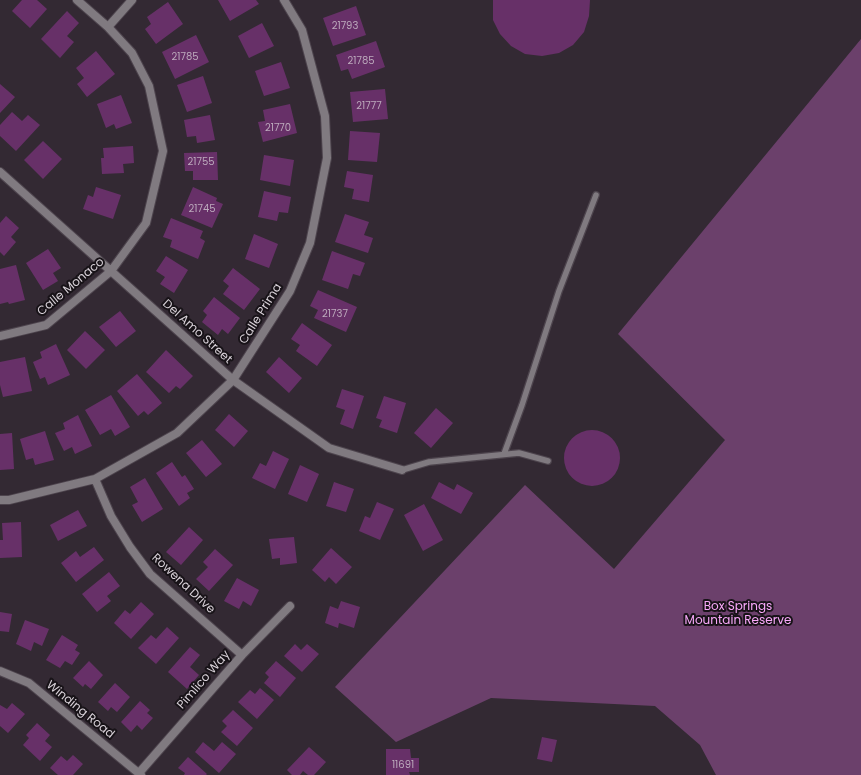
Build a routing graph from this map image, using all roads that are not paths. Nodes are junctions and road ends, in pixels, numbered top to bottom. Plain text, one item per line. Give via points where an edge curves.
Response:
1 (77, 0) edge
2 (132, 0) edge
3 (284, 0) edge
4 (108, 27) junction
5 (0, 172) edge
6 (596, 195) dead end
7 (111, 271) junction
8 (0, 336) edge
9 (233, 380) junction
10 (504, 454) junction
11 (548, 461) dead end
12 (402, 470) joint
13 (95, 479) junction
14 (0, 500) edge
15 (290, 606) dead end
16 (242, 655) junction
17 (0, 671) edge
18 (140, 774) edge

1 - 4 street, Calle Monaco
2 - 4 street
3 - 9 street, Calle Prima via 304,37 325,116 327,158 310,243 290,291
4 - 7 street, Calle Monaco via 132,53 149,86 163,151 146,223
5 - 7 street, Del Amo Street
6 - 10 lane via 559,291
7 - 8 street, Calle Monaco via 46,325
7 - 9 street, Del Amo Street
9 - 12 street, Del Amo Street via 329,448
9 - 13 street, Calle Prima via 178,432
10 - 11 lane via 519,453
10 - 12 lane via 428,462
13 - 14 street, Calle Prima
13 - 16 street, Rowena Drive via 111,516 150,574
15 - 16 street, Pimlico Way
16 - 18 street, Pimlico Way
17 - 18 street, Winding Road via 29,683

